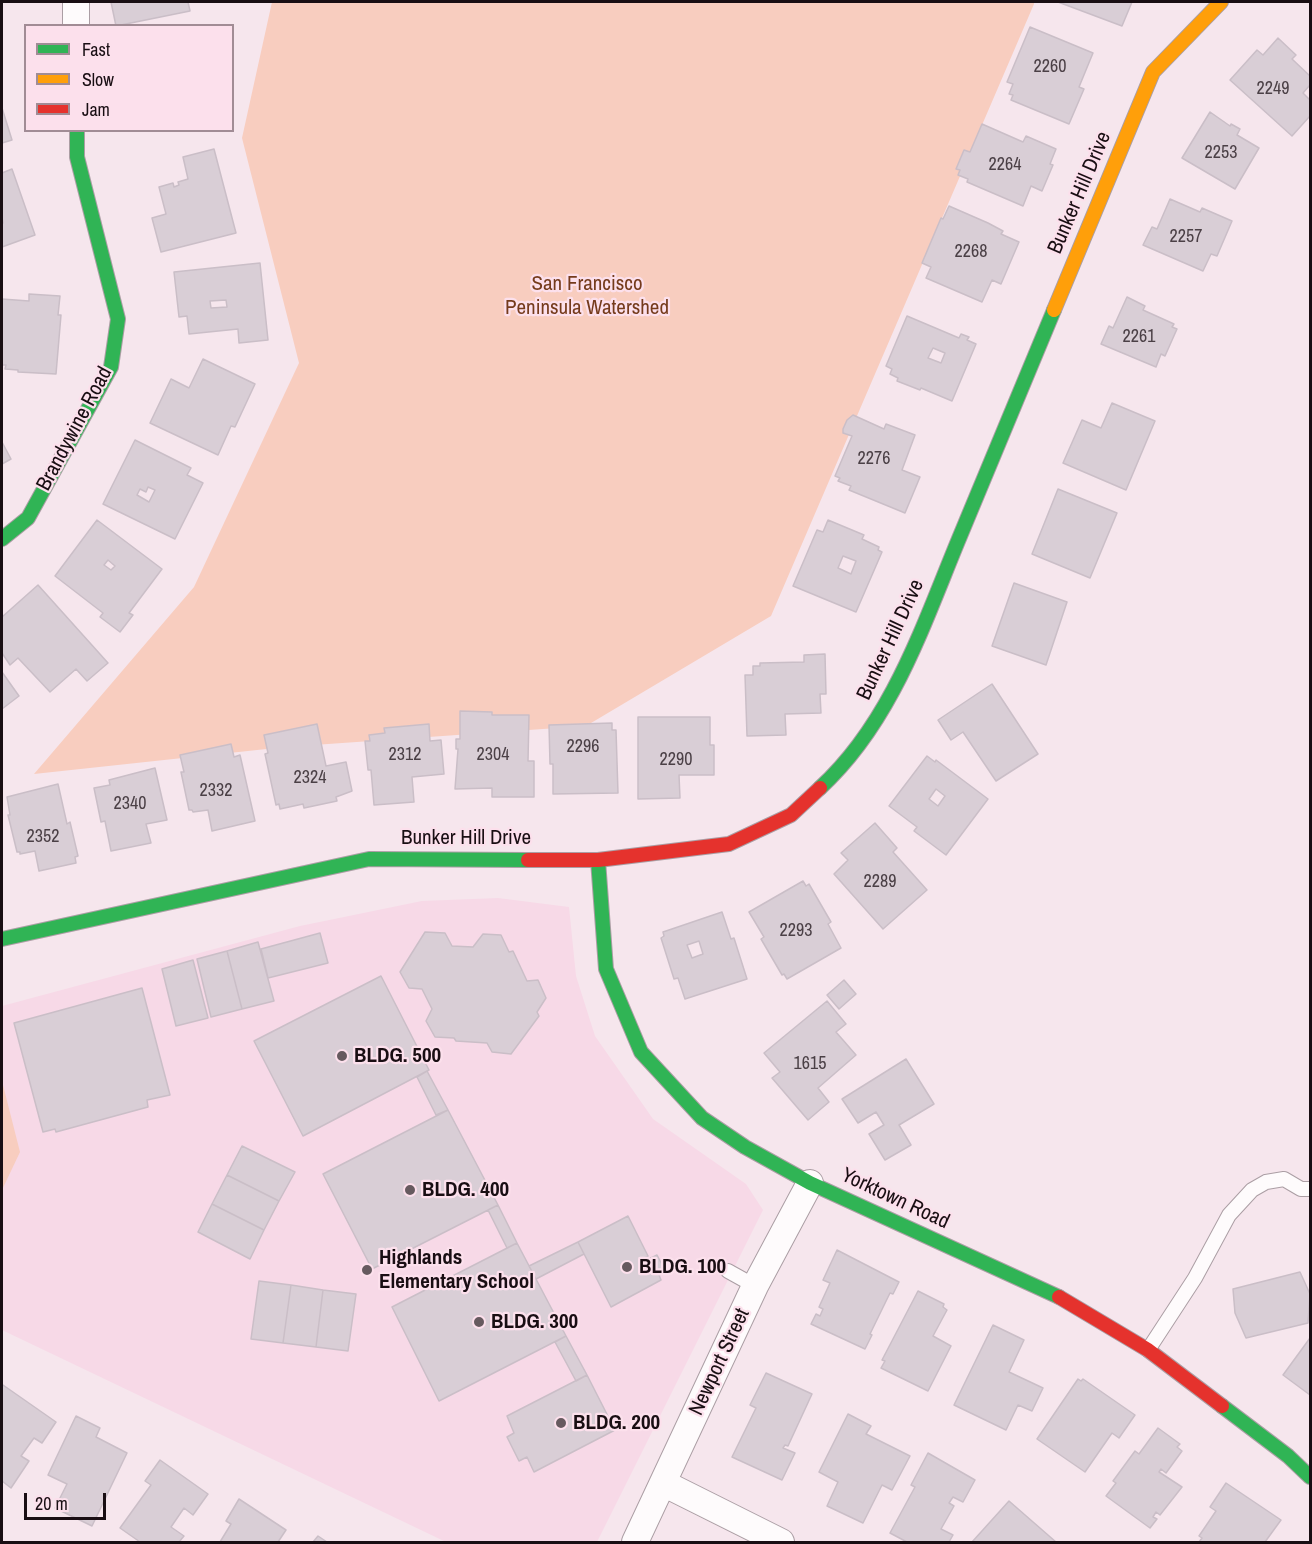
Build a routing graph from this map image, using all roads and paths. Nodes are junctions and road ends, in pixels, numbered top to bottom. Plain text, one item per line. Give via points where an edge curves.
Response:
1 (76, 2) edge
2 (1221, 2) edge
3 (76, 24) edge
4 (77, 132) edge
5 (2, 539) edge
6 (598, 860) junction
7 (2, 939) edge
8 (810, 1183) junction
9 (1311, 1189) edge
10 (728, 1271) dead end
11 (755, 1286) junction
12 (1148, 1350) junction
13 (1311, 1477) edge
14 (663, 1483) junction
15 (635, 1542) edge
16 (781, 1542) edge

1 - 3 street
2 - 6 street, Bunker Hill Drive via 1153,72 918,638 886,706 842,768 791,815 729,844
4 - 5 street, Brandywine Road via 77,157 118,319 111,367 28,518
6 - 7 street, Bunker Hill Drive via 369,859
6 - 8 street, Yorktown Road via 606,969 641,1052 702,1118
8 - 11 street, Newport Street
8 - 12 street, Yorktown Road via 1068,1301
9 - 12 lane via 1301,1189 1284,1179 1266,1182 1252,1190 1229,1215 1195,1278
10 - 11 lane
11 - 14 street, Newport Street
12 - 13 street, Yorktown Road
14 - 15 street, Newport Street
14 - 16 street

